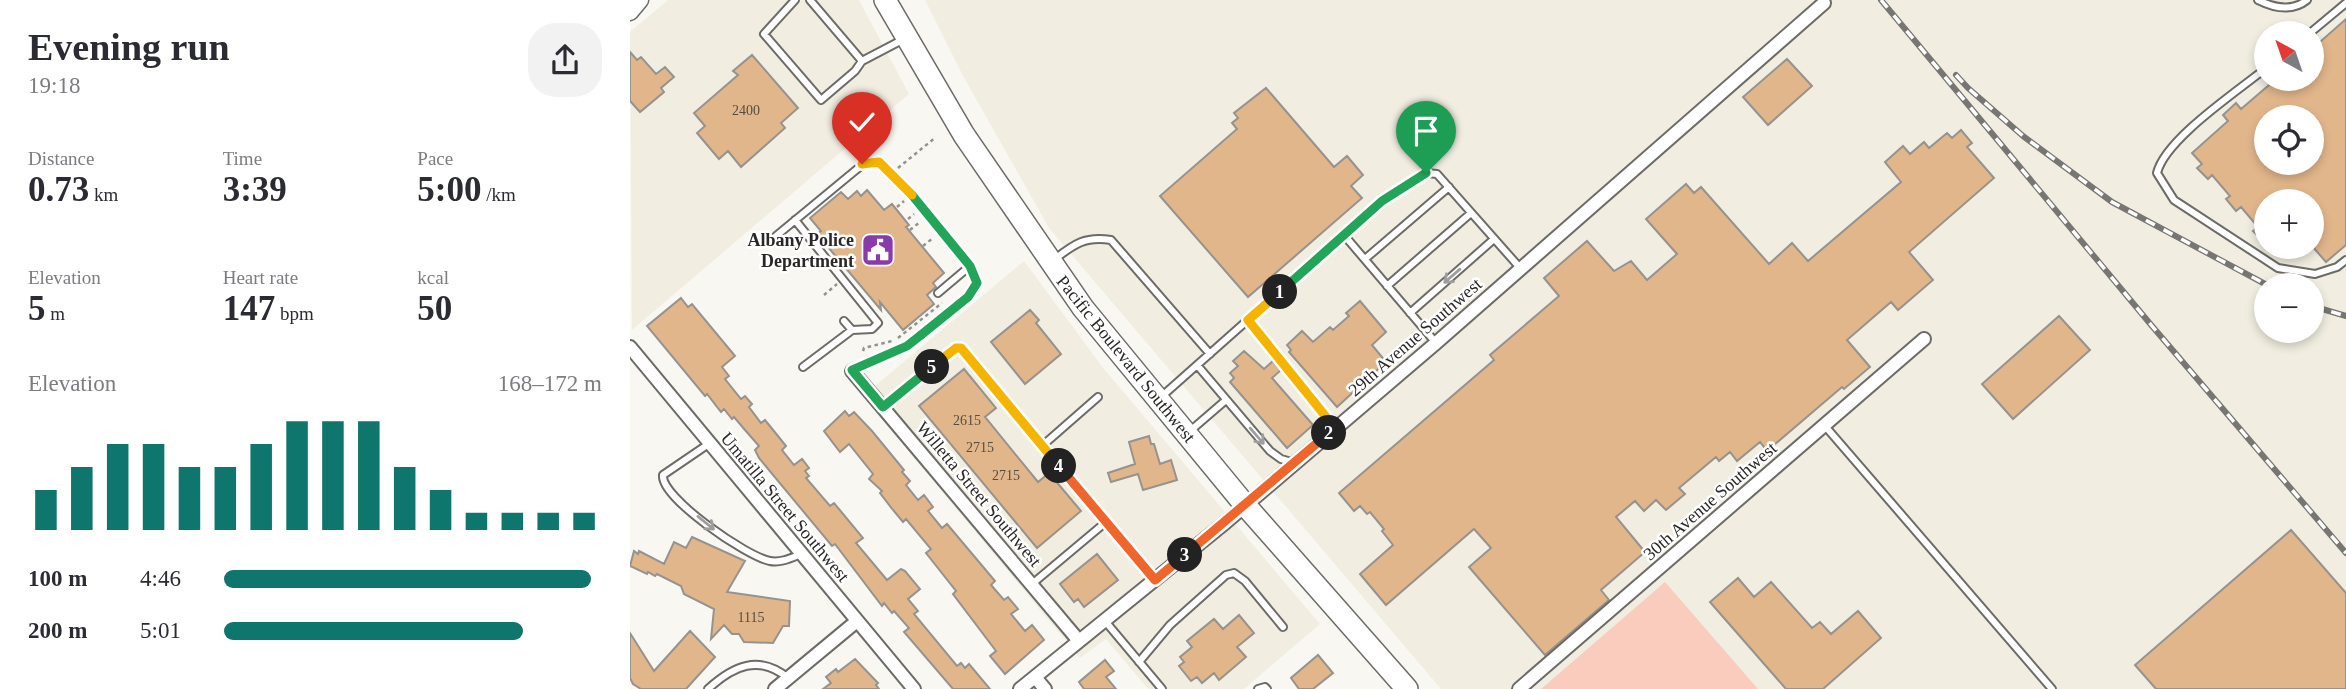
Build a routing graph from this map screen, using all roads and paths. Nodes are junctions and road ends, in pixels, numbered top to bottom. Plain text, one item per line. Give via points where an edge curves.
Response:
1 (639, 0) edge
2 (795, 0) edge
3 (810, 0) edge
4 (885, 0) edge
5 (2258, 0) edge
6 (2307, 0) edge
7 (1824, 3) dead end
8 (2346, 3) edge
9 (630, 12) edge
10 (2324, 21) edge
11 (905, 38) junction
12 (862, 61) junction
13 (2254, 78) edge
14 (936, 137) dead end
15 (897, 168) dead end
16 (1449, 187) junction
17 (1471, 213) junction
18 (928, 215) junction
19 (795, 220) junction
20 (910, 230) dead end
21 (941, 232) junction
22 (1344, 235) junction
23 (776, 236) dead end
24 (1494, 239) junction
25 (923, 246) dead end
26 (1365, 259) junction
27 (2346, 260) edge
28 (1051, 263) junction
29 (970, 266) junction
30 (1521, 268) junction
31 (838, 283) dead end
32 (1387, 286) junction
33 (938, 293) dead end
34 (824, 295) dead end
35 (948, 297) dead end
36 (1410, 313) junction
37 (1248, 320) junction
38 (844, 321) dead end
39 (852, 330) junction
40 (1924, 340) dead end
41 (1436, 343) junction
42 (630, 347) edge
43 (863, 351) dead end
44 (1210, 354) junction
45 (1197, 365) junction
46 (803, 367) dead end
47 (852, 370) joint
48 (1098, 397) dead end
49 (1226, 400) junction
50 (1157, 401) junction
51 (883, 407) junction
52 (1825, 426) junction
53 (1335, 428) junction
54 (1186, 435) junction
55 (710, 443) junction
56 (1042, 446) junction
57 (1295, 463) junction
58 (1245, 505) junction
59 (1106, 523) junction
60 (801, 554) junction
61 (1155, 580) junction
62 (1032, 584) junction
63 (857, 621) junction
64 (1105, 621) junction
65 (1283, 627) dead end
66 (1079, 641) junction
67 (1139, 662) junction
68 (1035, 677) junction
69 (788, 678) junction
70 (708, 689) edge
71 (775, 689) edge
72 (914, 689) edge
73 (1020, 689) edge
74 (1045, 689) edge
75 (1162, 689) edge
76 (1258, 689) edge
77 (1267, 689) edge
78 (1407, 689) edge
79 (1519, 689) edge
80 (2052, 689) edge

1 - 9 street
2 - 12 lane via 765,34 821,100
3 - 12 lane
4 - 11 main road, Pacific Boulevard Southwest
5 - 6 lane via 2276,7 2299,6
7 - 30 street, 29th Avenue Southwest
8 - 10 lane
11 - 12 lane
11 - 28 main road, Pacific Boulevard Southwest via 974,152
13 - 27 lane via 2179,138 2160,160 2157,173 2174,200 2278,268 2315,274
14 - 15 path
16 - 17 lane
16 - 22 lane via 1437,174 1426,173 1382,201
16 - 26 lane
17 - 24 lane
17 - 32 lane
18 - 19 lane via 879,162 869,162
18 - 20 path
18 - 21 lane
19 - 23 lane
19 - 39 lane via 878,323 873,329
21 - 25 path
21 - 29 lane
22 - 26 lane
22 - 37 lane
24 - 30 lane
24 -> 36 lane
26 - 32 lane
28 - 44 lane via 1077,241 1111,240
28 - 50 main road, Pacific Boulevard Southwest
29 - 33 lane
29 - 47 lane via 977,283 968,297 907,346
30 - 41 street, 29th Avenue Southwest
31 - 34 path
32 - 36 lane
35 - 43 path via 902,336
36 - 41 lane
37 - 44 lane
37 - 53 lane
38 - 39 lane
39 - 46 lane
40 - 52 street, 30th Avenue Southwest
41 - 53 street, 29th Avenue Southwest
42 - 55 street, Umatilla Street Southwest
44 - 45 lane
45 - 49 lane
45 - 50 lane
47 - 51 street, Willetta Street Southwest
48 - 56 lane
49 - 54 lane
49 -> 57 lane via 1269,451
50 - 54 main road, Pacific Boulevard Southwest
51 - 56 lane via 961,348
51 - 62 street, Willetta Street Southwest
52 - 79 street, 30th Avenue Southwest
52 - 80 lane
53 - 57 street, 29th Avenue Southwest
54 - 58 main road, Pacific Boulevard Southwest
55 - 60 street, Umatilla Street Southwest
55 -> 60 lane via 667,470 662,481 669,492 756,557 781,561
56 - 59 lane
57 - 58 street, 29th Avenue Southwest
58 - 61 street, 29th Avenue Southwest
58 - 78 main road, Pacific Boulevard Southwest
59 - 61 lane
59 - 62 lane
60 - 63 street, Umatilla Street Southwest
61 - 64 street, 29th Avenue Southwest
62 - 66 street, Willetta Street Southwest
63 - 69 street
63 - 72 street, Umatilla Street Southwest
64 - 66 street, 29th Avenue Southwest
64 - 67 lane
65 - 67 lane via 1234,573 1170,625
66 - 68 street, 29th Avenue Southwest
67 - 75 lane
68 - 73 street, 29th Avenue Southwest
68 - 74 street
69 - 70 lane via 773,666 756,664 722,676
69 - 71 street
76 - 77 lane

